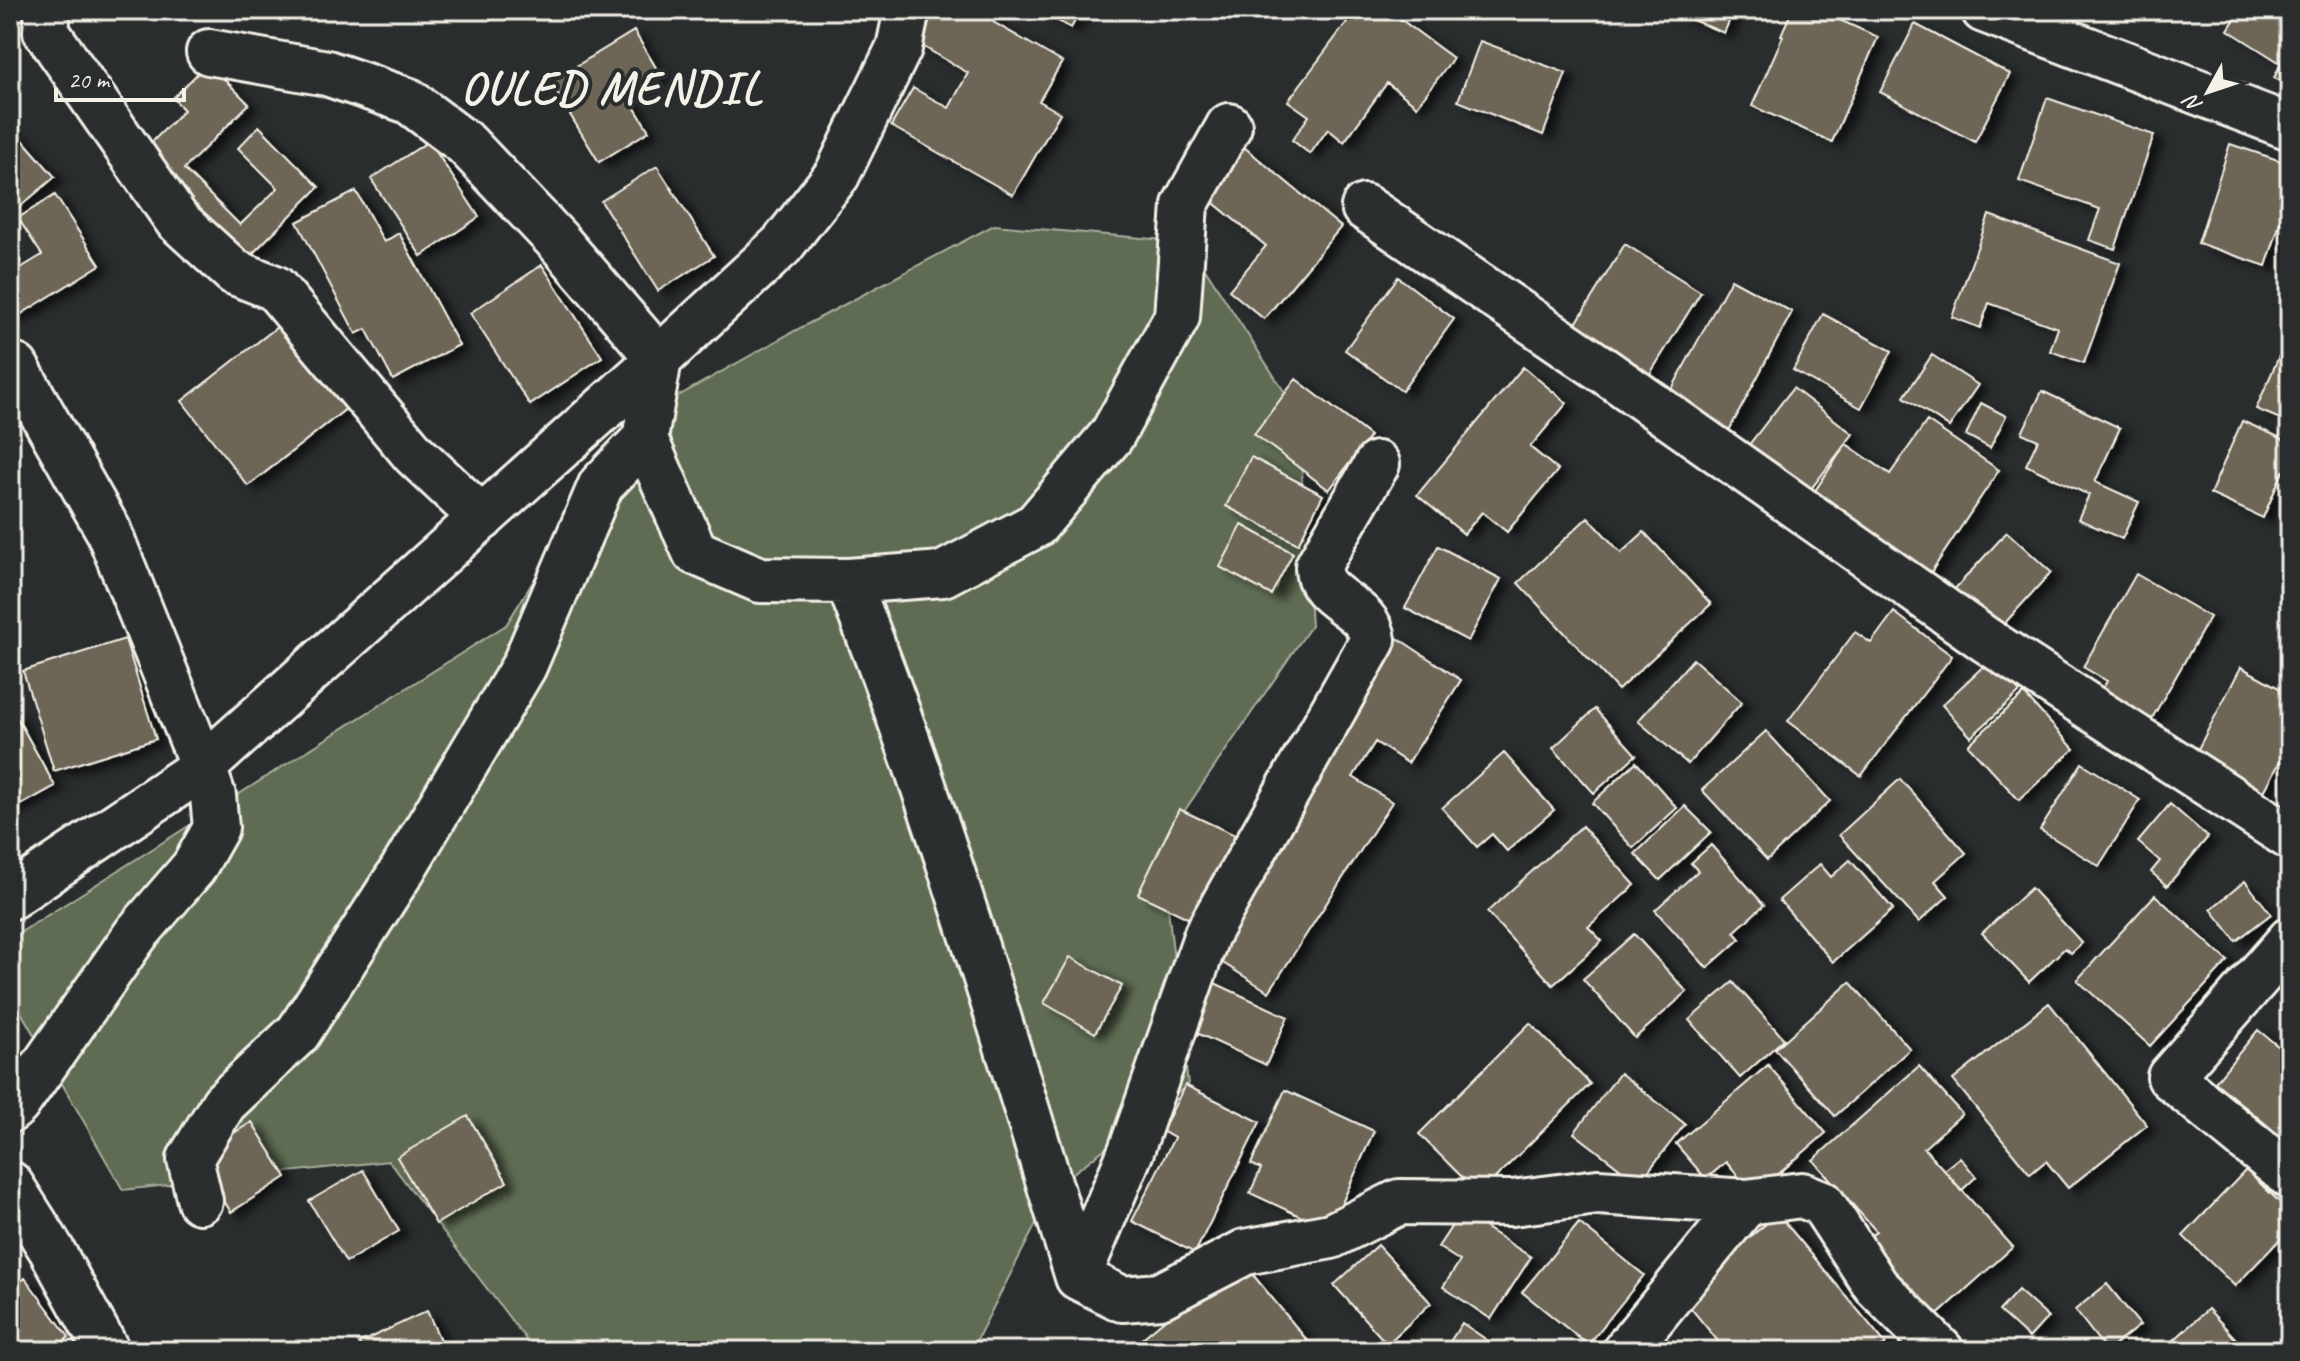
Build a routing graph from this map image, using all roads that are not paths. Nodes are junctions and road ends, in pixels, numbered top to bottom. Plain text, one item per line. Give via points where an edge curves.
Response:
1 (907, 10) edge
2 (1984, 10) edge
3 (37, 17) edge
4 (209, 52) dead end
5 (1229, 126) dead end
6 (2290, 127) edge
7 (1364, 207) dead end
8 (659, 359) junction
9 (16, 367) dead end
10 (645, 439) junction
11 (1377, 464) dead end
12 (482, 518) junction
13 (848, 581) junction
14 (203, 767) junction
15 (2290, 837) edge
16 (10, 897) edge
17 (2290, 940) edge
18 (10, 1110) edge
19 (2290, 1176) edge
20 (10, 1184) edge
21 (200, 1201) dead end
22 (1747, 1202) junction
23 (1078, 1277) junction
24 (107, 1351) edge
25 (1625, 1351) edge
26 (1941, 1351) edge

1 - 8 street via 899,48 837,175 782,245
2 - 6 street
3 - 12 street via 177,220 234,272 275,288 414,454
4 - 8 street via 327,73 409,101 466,144
5 - 13 street via 1185,205 1177,317 1112,435 1036,525 943,574
7 - 15 street via 1986,640
8 - 10 street
8 - 12 street
9 - 14 street via 108,530
10 - 13 street via 695,552 760,580
10 - 21 street via 601,485 524,666 403,869 298,1033 224,1103 190,1159
11 - 23 street via 1318,566 1323,585 1363,617 1373,640 1207,934 1131,1151
12 - 14 street
13 - 23 street via 962,903
14 - 16 street
14 - 18 street via 216,828 194,867 136,934
17 - 19 street via 2170,1077
20 - 24 street
22 - 23 street via 1598,1192 1512,1203 1399,1202 1331,1236 1245,1252 1160,1296 1122,1299
22 - 25 street
22 - 26 street via 1802,1195 1822,1203 1876,1286

